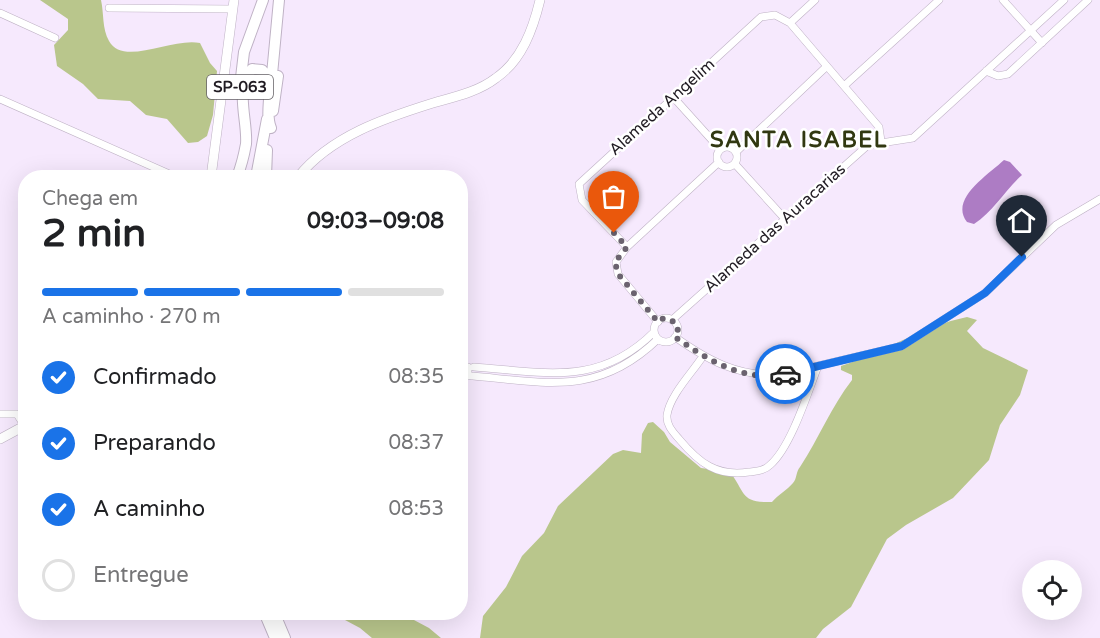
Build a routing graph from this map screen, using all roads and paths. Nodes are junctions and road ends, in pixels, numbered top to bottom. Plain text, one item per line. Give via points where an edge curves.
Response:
1 (263, 0) edge
2 (279, 0) edge
3 (285, 0) edge
4 (540, 0) edge
5 (815, 0) edge
6 (939, 0) edge
7 (1003, 0) edge
8 (1064, 0) edge
9 (1088, 0) edge
10 (233, 4) edge
11 (109, 8) dead end
12 (0, 13) edge
13 (790, 23) junction
14 (1029, 29) junction
15 (55, 38) dead end
16 (1042, 43) junction
17 (826, 67) junction
18 (986, 72) junction
19 (844, 86) junction
20 (674, 98) junction
21 (0, 99) edge
22 (269, 124) junction
23 (880, 141) junction
24 (246, 144) junction
25 (720, 149) junction
26 (736, 152) junction
27 (719, 162) junction
28 (735, 164) junction
29 (160, 170) edge
30 (214, 170) edge
31 (239, 170) edge
32 (245, 170) edge
33 (258, 170) edge
34 (266, 170) edge
35 (306, 170) edge
36 (1100, 199) edge
37 (784, 219) junction
38 (627, 247) junction
39 (672, 320) junction
40 (658, 322) junction
41 (656, 336) junction
42 (675, 337) junction
43 (703, 357) junction
44 (818, 366) junction
45 (0, 414) edge
46 (18, 417) edge
47 (18, 429) edge
48 (0, 439) edge
49 (267, 620) edge
50 (277, 620) edge
51 (275, 638) edge
52 (285, 638) edge

1 - 24 main road, SP-063 via 241,68
2 - 22 main road, SP-063
3 - 22 main road via 277,90
4 - 35 main road via 528,40 497,78 478,89 371,124 336,145
5 - 13 street
6 - 19 street
7 - 14 street
8 - 14 street
9 - 16 street
10 - 11 street
10 - 30 main road
12 - 15 street
13 - 17 street
13 - 20 street, Alameda Angelim via 768,15 752,24
14 - 16 street
14 - 18 street
16 - 18 street via 1008,74
17 - 19 street
17 - 26 street
18 - 23 street via 913,138
19 - 23 street via 879,127
20 - 25 street
20 - 38 street, Alameda Angelim via 579,184 582,200
21 - 29 street
22 - 24 main road via 269,82 262,70 252,69 243,91
22 - 33 main road, SP-063
22 - 34 main road
23 - 37 street, Alameda das Auracarias via 868,145
24 - 31 main road
24 - 32 main road, SP-063
25 - 26 street via 727,147
25 - 27 street
26 - 28 street
27 - 28 street via 727,167
27 - 38 street
28 - 37 street
36 - 44 street via 1056,225 985,293 902,346
37 - 39 street, Alameda das Auracarias
38 - 40 street via 615,262 616,270
39 - 40 street via 664,318
39 - 42 street via 677,326
40 - 41 street
41 - 41 street via 637,359 599,377 553,384 470,376 471,367 553,373 597,369 628,356
41 - 42 street via 665,342
42 - 43 street
43 - 44 street via 731,370 764,375
43 - 44 street via 671,404 667,419 688,450 722,473 761,470 772,464 799,416
45 - 46 street via 14,412
47 - 48 main road
49 - 51 main road
50 - 52 main road

